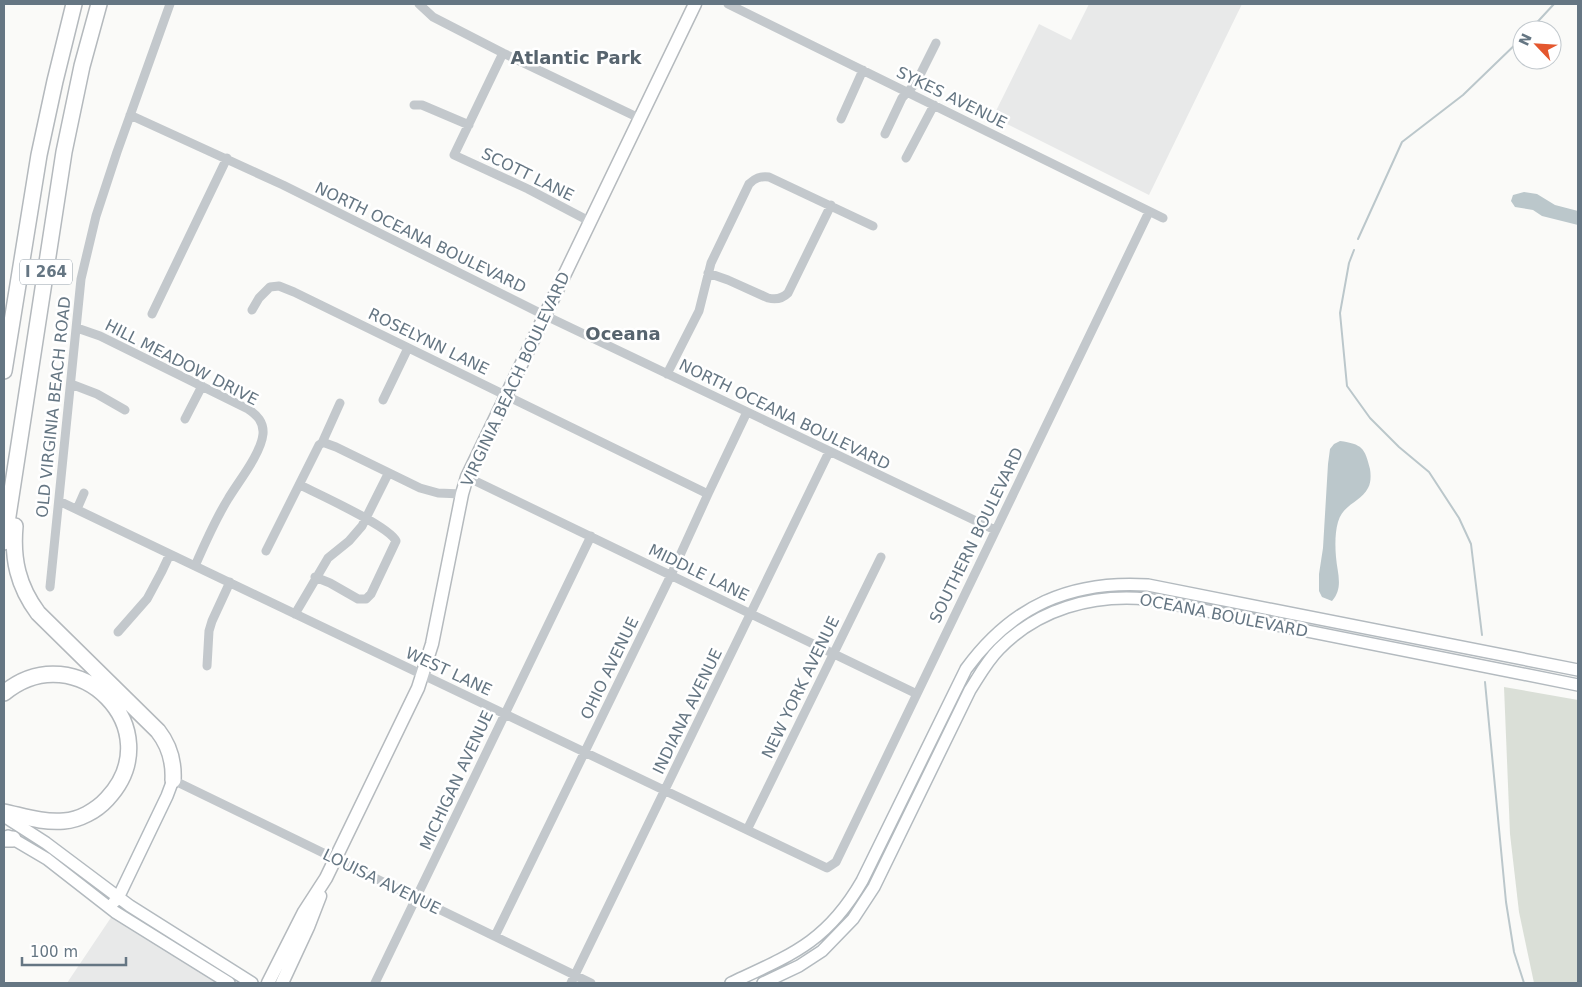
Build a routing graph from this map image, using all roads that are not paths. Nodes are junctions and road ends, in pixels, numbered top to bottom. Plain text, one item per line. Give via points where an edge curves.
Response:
1 (74, 4) edge
2 (99, 4) edge
3 (170, 4) edge
4 (419, 4) edge
5 (695, 4) edge
6 (728, 4) edge
7 (936, 43) dead end
8 (503, 53) junction
9 (863, 70) junction
10 (907, 92) junction
11 (934, 104) junction
12 (414, 105) dead end
13 (130, 115) junction
14 (639, 118) junction
15 (841, 119) dead end
16 (468, 125) junction
17 (885, 134) dead end
18 (227, 158) junction
19 (906, 158) dead end
20 (831, 205) junction
21 (1149, 212) junction
22 (1163, 218) dead end
23 (590, 220) junction
24 (872, 226) dead end
25 (708, 273) junction
26 (252, 310) dead end
27 (152, 314) dead end
28 (544, 315) junction
29 (76, 328) junction
30 (408, 348) junction
31 (5, 356) edge
32 (4, 371) edge
33 (667, 374) junction
34 (71, 384) junction
35 (202, 386) junction
36 (505, 395) junction
37 (383, 400) dead end
38 (340, 403) dead end
39 (124, 410) dead end
40 (747, 412) junction
41 (24, 415) junction
42 (185, 419) dead end
43 (322, 444) junction
44 (829, 452) junction
45 (388, 474) junction
46 (467, 477) junction
47 (300, 485) junction
48 (84, 493) dead end
49 (462, 494) junction
50 (708, 494) junction
51 (59, 501) junction
52 (76, 509) junction
53 (366, 518) junction
54 (995, 530) junction
55 (591, 536) junction
56 (4, 542) edge
57 (266, 551) dead end
58 (170, 554) junction
59 (881, 557) dead end
60 (195, 566) junction
61 (671, 575) junction
62 (315, 577) junction
63 (230, 582) junction
64 (50, 587) dead end
65 (1059, 595) junction
66 (1063, 608) junction
67 (295, 614) junction
68 (751, 614) junction
69 (1293, 614) junction
70 (1290, 627) junction
71 (118, 632) dead end
72 (833, 653) junction
73 (207, 666) dead end
74 (1578, 670) edge
75 (423, 676) junction
76 (1578, 685) edge
77 (4, 694) edge
78 (917, 694) junction
79 (504, 714) junction
80 (585, 752) junction
81 (172, 780) junction
82 (665, 791) junction
83 (4, 812) edge
84 (4, 816) edge
85 (747, 830) junction
86 (7, 838) edge
87 (336, 858) junction
88 (827, 868) joint
89 (326, 878) junction
90 (118, 898) junction
91 (416, 898) junction
92 (109, 907) junction
93 (495, 936) junction
94 (573, 979) edge
95 (228, 983) edge
96 (252, 983) edge
97 (268, 983) edge
98 (282, 983) edge
99 (375, 983) edge
100 (591, 983) edge
101 (731, 983) edge
102 (763, 983) edge

1 - 31 highway, I 264 via 39,155
2 - 41 highway, I 264 via 64,152
3 - 13 street, OLD VIRGINIA BEACH ROAD
4 - 8 street via 433,17
5 - 14 main road, VIRGINIA BEACH BOULEVARD
6 - 9 street, SYKES AVENUE
7 - 10 street via 916,83
8 - 14 street
8 - 16 street
9 - 10 street, SYKES AVENUE
9 - 15 street
10 - 11 street, SYKES AVENUE
10 - 17 street
11 - 19 street
11 - 21 street, SYKES AVENUE
12 - 16 street via 422,105
13 - 18 street, NORTH OCEANA BOULEVARD
13 - 29 street, OLD VIRGINIA BEACH ROAD via 87,248
14 - 23 main road, VIRGINIA BEACH BOULEVARD
16 - 23 street, SCOTT LANE via 454,155
18 - 27 street
18 - 28 street, NORTH OCEANA BOULEVARD
20 - 24 street
20 - 25 street via 788,293 782,298 773,300
20 - 25 street via 769,177 754,180 749,184
21 - 22 street, SYKES AVENUE
21 - 54 street, SOUTHERN BOULEVARD
23 - 28 main road, VIRGINIA BEACH BOULEVARD
25 - 33 street via 698,311
26 - 30 street, ROSELYNN LANE via 266,290 278,286
28 - 33 street, NORTH OCEANA BOULEVARD
28 - 36 main road, VIRGINIA BEACH BOULEVARD
29 - 34 street, OLD VIRGINIA BEACH ROAD
29 - 35 street, HILL MEADOW DRIVE via 100,336
30 - 36 street, ROSELYNN LANE
30 - 37 street
31 - 32 highway, I 264
33 - 40 street, NORTH OCEANA BOULEVARD
34 - 39 street
34 - 51 street, OLD VIRGINIA BEACH ROAD
35 - 42 street
35 - 60 street, HILL MEADOW DRIVE via 254,413 261,423 263,435
36 - 46 main road, VIRGINIA BEACH BOULEVARD
36 - 50 street, ROSELYNN LANE
38 - 43 street
40 - 44 street, NORTH OCEANA BOULEVARD
40 - 50 street, OHIO AVENUE
41 - 56 highway, I 264
41 - 81 highway via 14,540 15,560 25,593 38,613 162,736 171,754
43 - 45 street
43 - 47 street
44 - 54 street, NORTH OCEANA BOULEVARD
44 - 68 street, INDIANA AVENUE
45 - 49 street via 430,492
45 - 53 street
46 - 49 main road, VIRGINIA BEACH BOULEVARD
46 - 55 street, MIDDLE LANE
47 - 53 street
47 - 57 street
48 - 52 street
49 - 75 main road, VIRGINIA BEACH BOULEVARD
50 - 61 street, OHIO AVENUE
51 - 52 street, WEST LANE
51 - 64 street, OLD VIRGINIA BEACH ROAD
52 - 58 street, WEST LANE
53 - 62 street via 356,534 328,558
53 - 62 street via 396,541 370,596 358,598
54 - 78 street, SOUTHERN BOULEVARD
55 - 61 street, MIDDLE LANE
55 - 79 street, MICHIGAN AVENUE
58 - 60 street, WEST LANE
58 - 71 street via 147,598
59 - 72 street, NEW YORK AVENUE
60 - 63 street, WEST LANE
61 - 68 street, MIDDLE LANE
61 - 80 street, OHIO AVENUE
62 - 67 street
63 - 67 street, WEST LANE
63 - 73 street via 209,631
65 - 66 main road
65 - 69 main road, OCEANA BOULEVARD via 1118,584 1148,585
65 - 101 main road via 1005,626 966,669 862,881 842,912 830,926 791,955
66 - 70 main road, OCEANA BOULEVARD via 1099,599 1130,597
66 - 102 main road, OCEANA BOULEVARD via 1016,635 982,670 874,887 853,920 822,951
67 - 75 street, WEST LANE
68 - 72 street, MIDDLE LANE
68 - 82 street, INDIANA AVENUE
69 - 70 main road
69 - 74 main road, OCEANA BOULEVARD
70 - 76 main road, OCEANA BOULEVARD
72 - 78 street, MIDDLE LANE
72 - 85 street, NEW YORK AVENUE
75 - 79 street, WEST LANE
75 - 87 main road, VIRGINIA BEACH BOULEVARD
77 - 83 highway via 20,682 39,676 58,674 79,678 113,703 124,722 128,743 126,767 118,786 94,810 71,820 51,821
78 - 88 street, SOUTHERN BOULEVARD via 836,862
79 - 80 street, WEST LANE
79 - 91 street, MICHIGAN AVENUE
80 - 82 street, WEST LANE
80 - 93 street, OHIO AVENUE
81 - 87 street, LOUISA AVENUE
81 - 90 main road
82 - 85 street, WEST LANE
82 - 94 street, INDIANA AVENUE
84 - 90 main road via 46,843
85 - 88 street, WEST LANE
86 - 92 main road via 47,859
87 - 89 main road, VIRGINIA BEACH BOULEVARD
87 - 91 street, LOUISA AVENUE
89 - 97 main road, VIRGINIA BEACH BOULEVARD via 304,912
89 - 98 main road, VIRGINIA BEACH BOULEVARD via 313,916
90 - 92 main road
90 - 96 main road
91 - 93 street, LOUISA AVENUE
91 - 99 street, MICHIGAN AVENUE
92 - 95 main road
93 - 94 street, LOUISA AVENUE
94 - 100 street, LOUISA AVENUE

